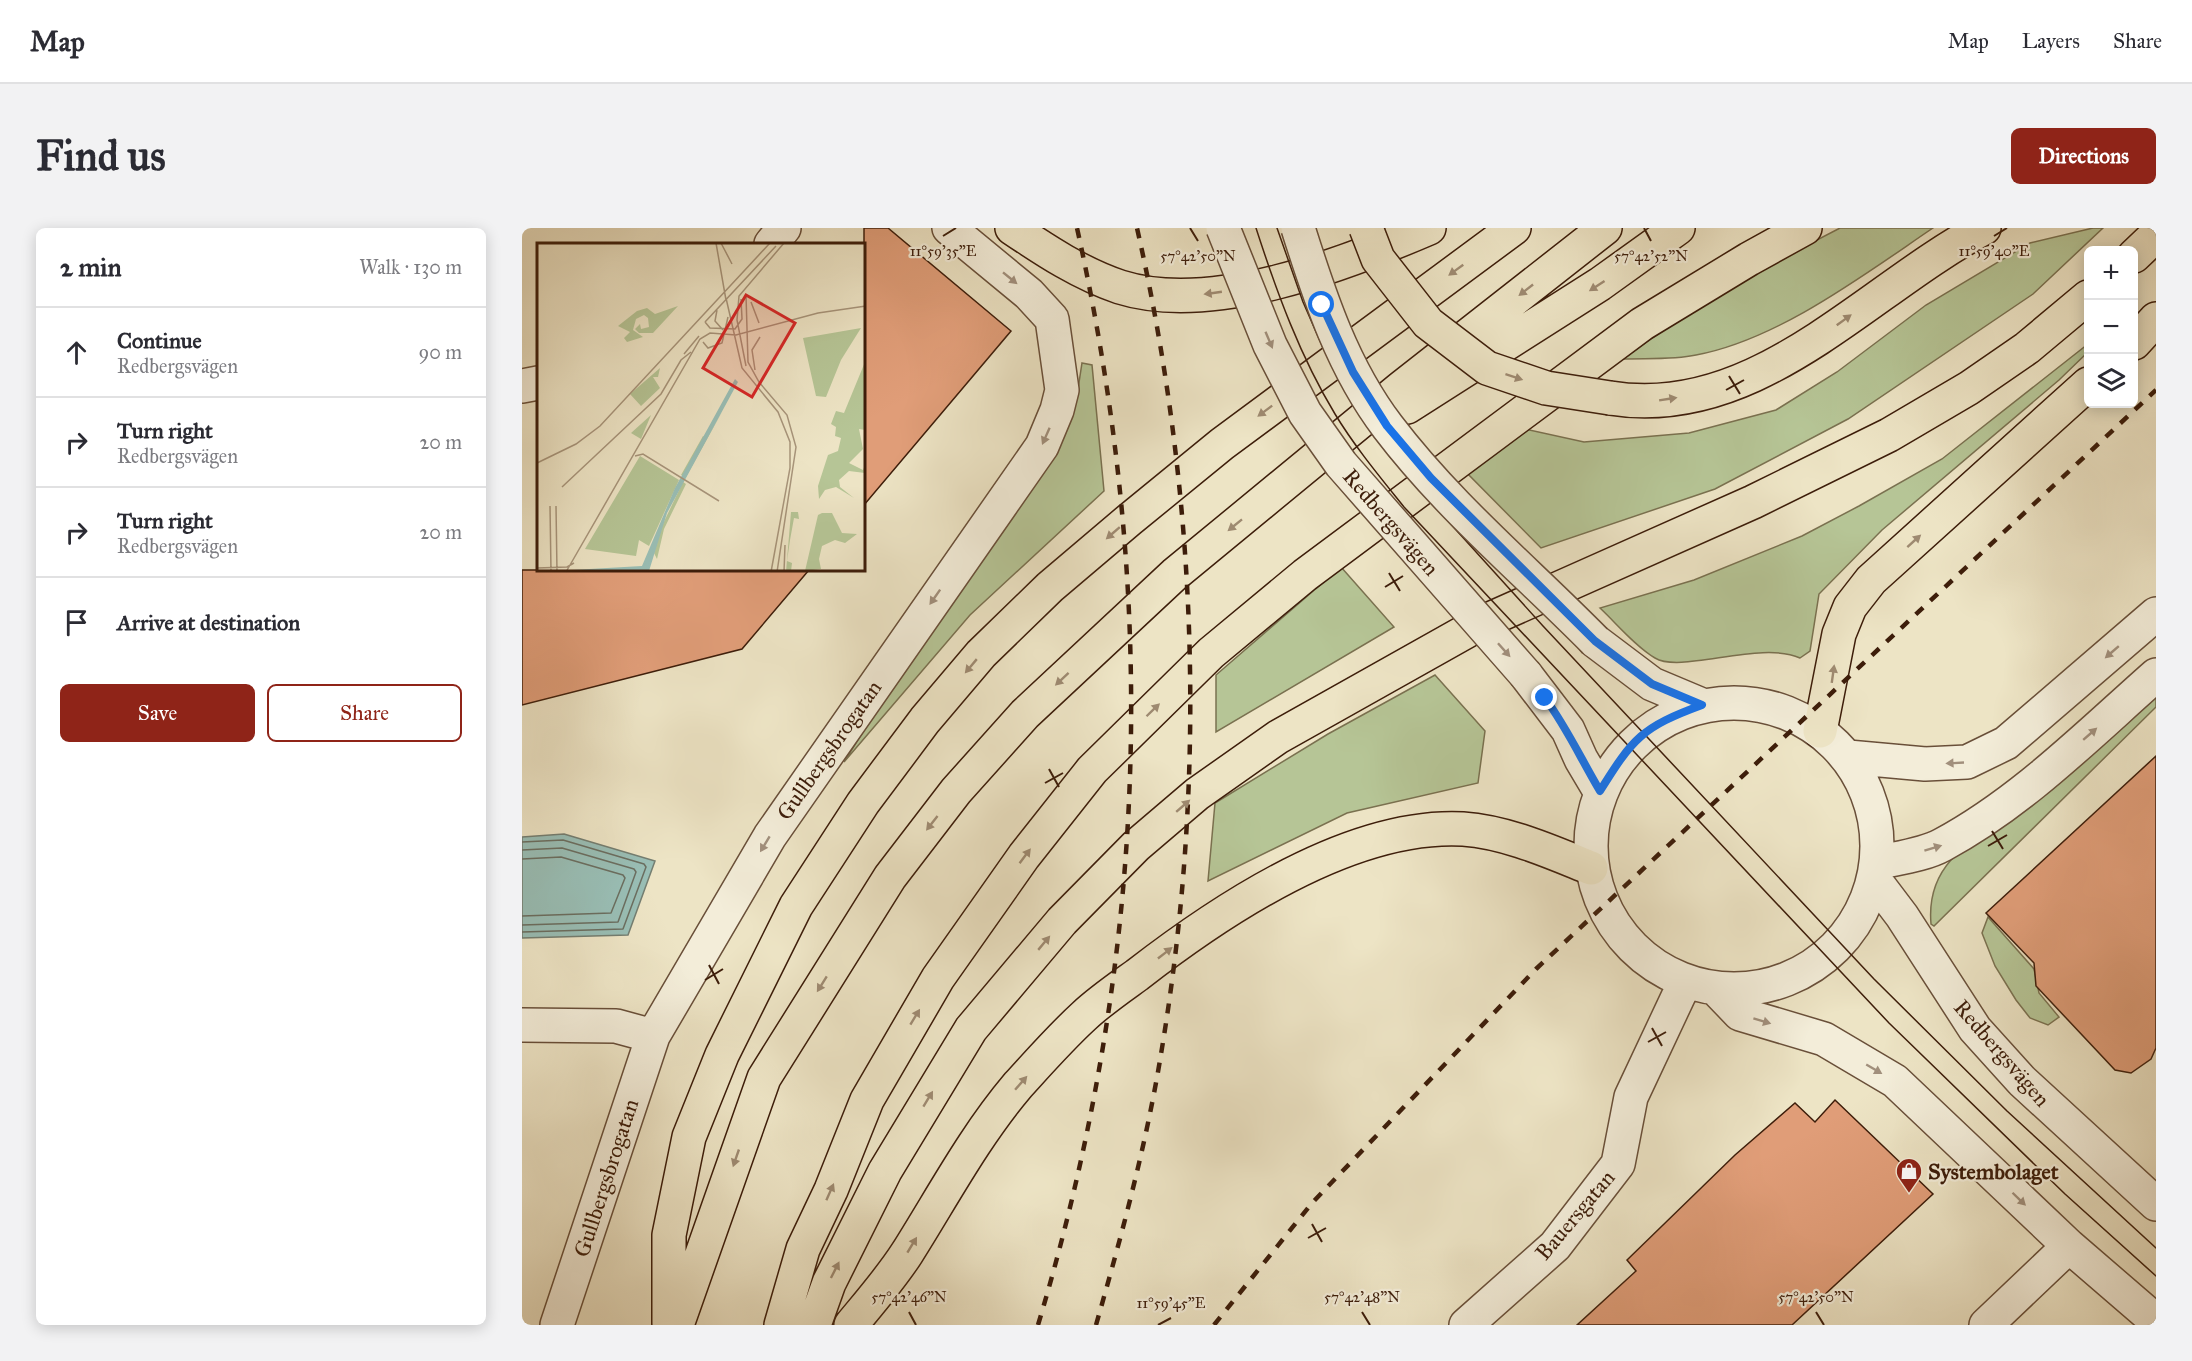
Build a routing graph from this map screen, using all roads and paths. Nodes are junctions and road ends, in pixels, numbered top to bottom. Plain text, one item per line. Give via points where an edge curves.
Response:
1 (784, 228) edge
2 (949, 228) edge
3 (1012, 228) edge
4 (1223, 228) edge
5 (1298, 228) edge
6 (1367, 228) edge
7 (1429, 228) edge
8 (1514, 228) edge
9 (1605, 228) edge
10 (1678, 228) edge
11 (1805, 228) edge
12 (1984, 228) edge
13 (2156, 235) edge
14 (772, 243) edge
15 (2138, 251) edge
16 (2084, 300) edge
17 (2156, 319) edge
18 (2138, 338) edge
19 (537, 383) edge
20 (522, 386) edge
21 (2084, 388) edge
22 (1280, 488) junction
23 (2156, 614) edge
24 (2156, 675) edge
25 (1702, 705) junction
26 (1820, 731) junction
27 (1848, 757) junction
28 (1600, 791) junction
29 (1592, 867) junction
30 (1875, 871) junction
31 (1701, 985) junction
32 (522, 1025) edge
33 (653, 1036) junction
34 (2156, 1204) edge
35 (2069, 1246) junction
36 (2156, 1321) edge
37 (558, 1325) edge
38 (669, 1325) edge
39 (677, 1325) edge
40 (781, 1325) edge
41 (814, 1325) edge
42 (852, 1325) edge
43 (1466, 1325) edge
44 (1986, 1325) edge

1 - 14 street
2 -> 33 street, Gullbergsbrogatan via 1029,294 1052,319 1061,381 1057,410 1042,446 770,836
7 -> 3 highway via 1317,271 1199,295 1122,287 1087,273
4 -> 28 street, Redbergsvägen, bridge via 1270,345 1305,413 1341,464 1545,698 1568,730
5 - 25 street, bridge via 1322,305 1353,372 1387,426 1431,478 1595,641 1652,684
6 -> 12 highway, bridge via 1378,259 1428,323 1487,368 1546,388 1610,398 1663,400 1721,388 1772,366 1822,336 1953,244
8 -> 38 highway via 1222,444 1129,519 1050,587 981,654 925,720 863,803 796,906 722,1055 689,1137 671,1224
9 -> 22 highway
10 -> 22 highway via 1600,284
40 -> 11 highway via 803,1249 867,1100 939,978 1024,856 1092,770 1211,653 1305,575 1642,324
13 - 15 highway
41 -> 16 highway via 829,1283 885,1171 971,1029 1062,921 1137,846 1197,794 1278,737 1482,623 1753,502 1889,435 2027,348
17 - 18 highway
19 - 20 street
26 -> 21 highway via 1839,634 1850,608 1870,580
22 -> 39 highway via 1175,574 1025,714 956,791 890,877 764,1078
23 -> 27 street via 2006,743 1967,762 1925,764
30 -> 24 street via 1940,847 1999,810
25 - 26 street via 1751,703 1776,708
25 - 28 street via 1669,717 1644,732 1628,746
26 - 27 street
27 - 30 street via 1866,788 1876,825
28 - 29 street via 1590,829
29 - 31 street via 1600,899 1616,928 1637,952 1664,972
42 -> 29 highway via 905,1255 969,1150 1018,1086 1084,1015 1239,901 1294,872 1354,849 1420,831 1464,829 1507,837
30 - 31 street via 1860,915 1840,942 1811,967 1772,985 1744,989
30 - 34 street, Redbergsvägen via 1975,1029 2022,1081
31 -> 35 street via 1740,1014 1824,1039 1895,1081
31 - 43 street, Bauersgatan via 1631,1097 1617,1164 1555,1246
32 - 33 street via 616,1026
33 - 37 street, Gullbergsbrogatan
35 - 36 street
35 - 44 street

